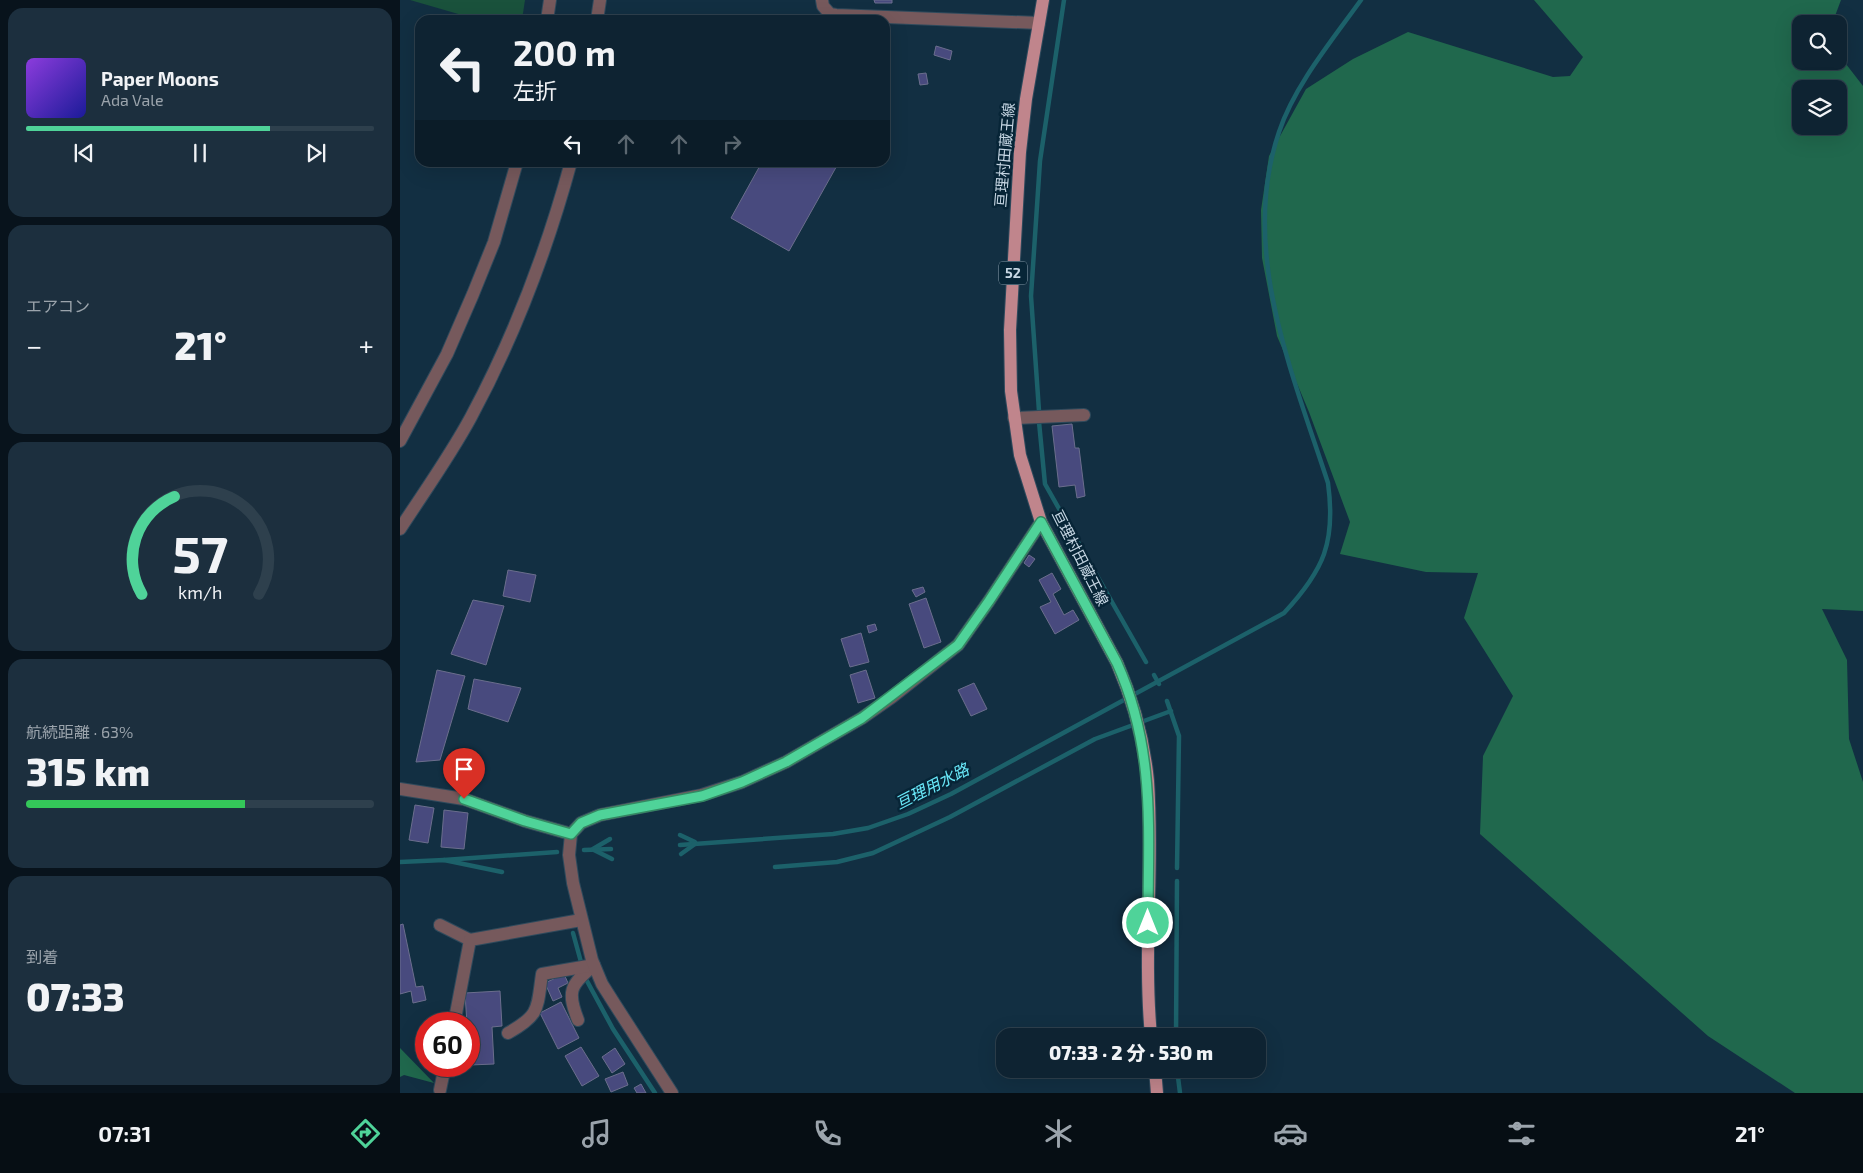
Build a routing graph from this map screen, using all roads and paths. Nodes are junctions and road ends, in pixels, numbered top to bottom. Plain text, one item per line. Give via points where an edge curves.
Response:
1 (550, 0) edge
2 (600, 0) edge
3 (822, 0) edge
4 (1043, 0) edge
5 (548, 15) edge
6 (598, 15) edge
7 (836, 15) edge
8 (890, 17) edge
9 (1039, 23) junction
10 (516, 167) edge
11 (570, 167) edge
12 (1084, 415) dead end
13 (1014, 418) junction
14 (400, 441) edge
15 (1041, 522) junction
16 (400, 529) edge
17 (400, 789) edge
18 (571, 834) junction
19 (581, 920) junction
20 (440, 925) dead end
21 (470, 940) junction
22 (594, 965) junction
23 (456, 1012) edge
24 (578, 1020) dead end
25 (1151, 1028) edge
26 (508, 1033) dead end
27 (443, 1077) edge
28 (1156, 1078) edge
29 (440, 1090) dead end
30 (672, 1093) edge
31 (1157, 1093) edge

1 - 5 street
2 - 6 street
3 - 7 street via 830,14
4 - 9 main road, 亘理村田蔵王線 / 52
8 - 9 street
9 - 13 main road, 亘理村田蔵王線 / 52 via 1022,134 1016,201 1009,363
10 - 14 street via 494,242 473,294 447,354
11 - 16 street via 537,271 498,363 471,418
12 - 13 street
13 - 15 main road, 亘理村田蔵王線 / 52 via 1020,455
15 - 18 street via 958,645 862,718 786,762 742,782 702,796 600,815 581,823
15 - 25 main road, 亘理村田蔵王線 / 52 via 1125,681 1142,738 1148,781
17 - 18 street via 464,799
18 - 19 street via 569,855
19 - 21 street
19 - 22 street
20 - 21 street
21 - 23 street
22 - 24 street via 577,979 572,992 572,1004
22 - 26 street via 542,974 537,1008 526,1023
22 - 30 street via 614,1003
27 - 29 street
28 - 31 main road

